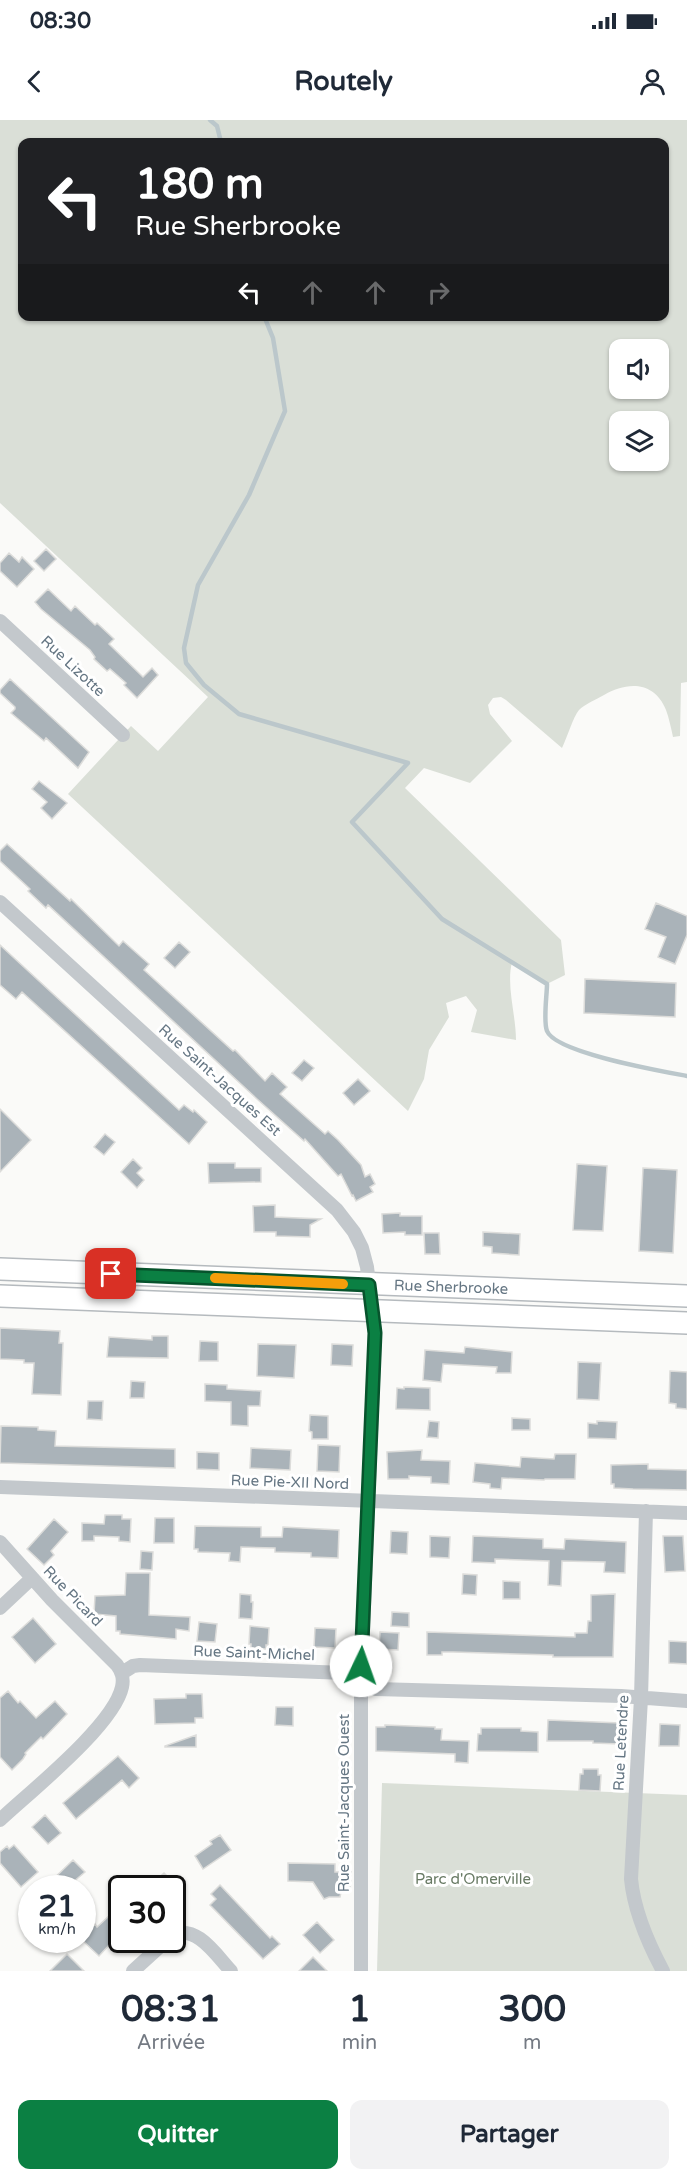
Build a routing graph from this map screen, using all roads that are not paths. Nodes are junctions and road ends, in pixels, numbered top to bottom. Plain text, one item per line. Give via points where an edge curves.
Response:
1 (0, 621) edge
2 (123, 735) dead end
3 (0, 902) edge
4 (0, 1269) edge
5 (369, 1285) junction
6 (0, 1296) edge
7 (687, 1296) edge
8 (373, 1311) junction
9 (687, 1323) edge
10 (0, 1487) edge
11 (369, 1502) junction
12 (646, 1511) junction
13 (687, 1513) edge
14 (0, 1542) edge
15 (32, 1578) junction
16 (0, 1608) edge
17 (122, 1673) junction
18 (361, 1681) junction
19 (641, 1698) junction
20 (687, 1701) edge
21 (0, 1820) edge
22 (186, 1935) edge
23 (153, 1953) edge
24 (133, 1971) edge
25 (231, 1971) edge
26 (361, 1971) edge
27 (663, 1971) edge

1 - 2 street, Rue Lizotte
3 - 5 street, Rue Saint-Jacques Est via 337,1210 360,1243
4 - 5 main road, Rue Sherbrooke
5 - 7 main road, Rue Sherbrooke
5 - 8 street, Rue Saint-Jacques Est
6 - 8 main road, Rue Sherbrooke
8 - 9 main road, Rue Sherbrooke
8 - 11 street, Rue Saint-Jacques Ouest
10 - 11 street, Rue Pie-XII Nord
11 - 12 street, Rue Pie-XII Nord
11 - 18 street, Rue Saint-Jacques Ouest
12 - 13 street, Rue Pie-XII Nord
12 - 19 street, Rue Letendre
14 - 15 street, Rue Picard
15 - 16 street
15 - 17 street, Rue Picard
17 - 18 street, Rue Saint-Michel via 140,1665 345,1673
17 - 21 street via 120,1695 103,1722
18 - 19 street, Rue Saint-Michel via 376,1689
18 - 26 street, Rue Saint-Jacques Ouest
19 - 20 street, Rue Saint-Michel
19 - 27 street, Rue Letendre via 631,1879 650,1946
22 - 25 street via 198,1937
23 - 24 street

